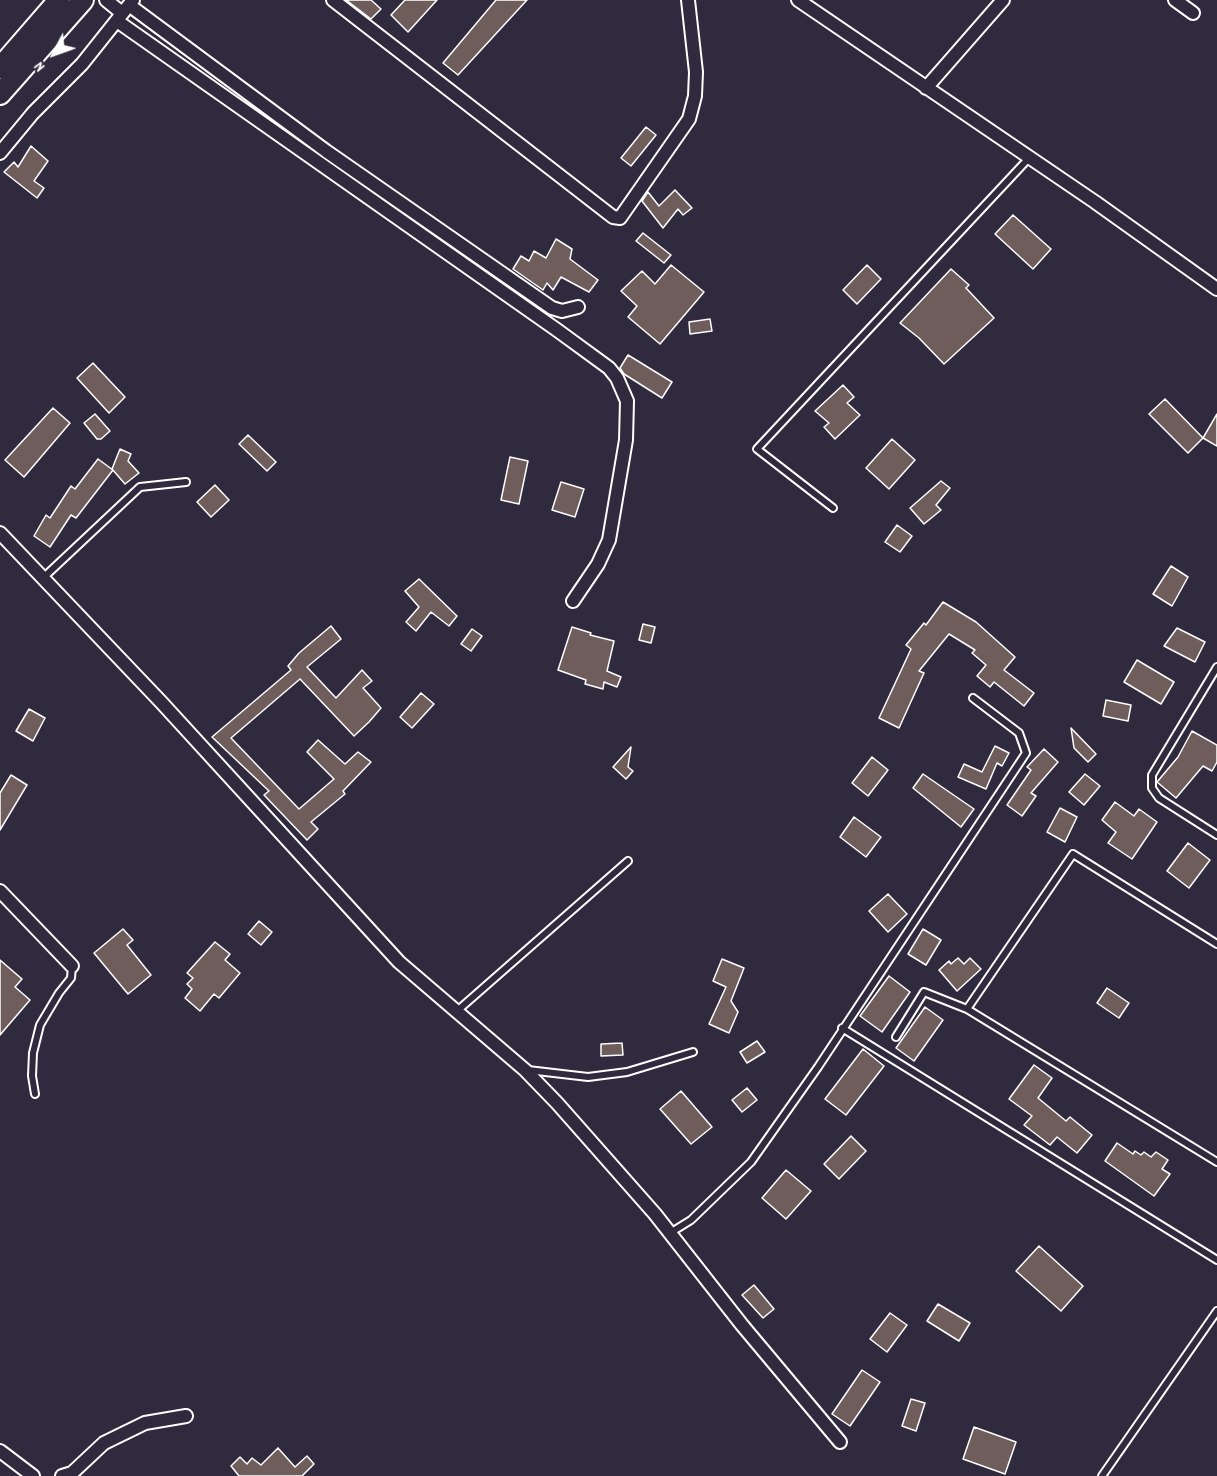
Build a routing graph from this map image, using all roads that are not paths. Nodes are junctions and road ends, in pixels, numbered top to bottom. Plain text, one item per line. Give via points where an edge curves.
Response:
1 (59, 0) edge
2 (83, 0) edge
3 (106, 0) edge
4 (333, 0) edge
5 (688, 0) edge
6 (798, 0) edge
7 (1003, 0) edge
8 (1175, 0) edge
9 (125, 10) edge
10 (1193, 13) dead end
11 (0, 68) edge
12 (926, 88) junction
13 (0, 94) edge
14 (0, 153) edge
15 (1030, 158) junction
16 (1217, 289) edge
17 (578, 307) dead end
18 (186, 482) dead end
19 (833, 508) dead end
20 (0, 533) edge
21 (43, 578) junction
22 (573, 602) dead end
23 (1217, 667) edge
24 (973, 699) dead end
25 (1217, 835) edge
26 (628, 861) dead end
27 (0, 891) edge
28 (1217, 944) edge
29 (72, 966) joint
30 (967, 1009) junction
31 (457, 1011) junction
32 (842, 1028) junction
33 (896, 1037) dead end
34 (693, 1052) dead end
35 (525, 1070) junction
36 (35, 1094) dead end
37 (1217, 1162) edge
38 (670, 1233) junction
39 (1217, 1260) edge
40 (1217, 1311) edge
41 (186, 1416) dead end
42 (840, 1442) dead end
43 (0, 1451) edge
44 (33, 1476) edge
45 (62, 1476) edge
46 (1102, 1476) edge

1 - 11 highway
2 - 13 highway
3 - 9 street
4 - 5 street via 613,217 620,218 689,119 696,72
6 - 12 street
7 - 12 street
8 - 10 street
9 - 14 street via 82,64
9 - 17 street via 552,308
9 - 22 street via 609,368 617,378 627,401 626,440 609,540
12 - 15 street
15 - 16 street
15 - 19 lane via 757,449
18 - 21 lane via 140,487
20 - 21 street
21 - 31 street via 399,962
23 - 25 lane via 1152,775 1152,788 1159,798
24 - 32 lane via 1019,733 1026,753
26 - 31 lane
27 - 29 street
28 - 30 lane via 1073,854
29 - 36 lane via 71,978 40,1025 33,1053
30 - 33 lane via 924,992
30 - 37 lane
31 - 35 street
32 - 38 lane via 751,1162 691,1220
32 - 39 lane
34 - 35 lane via 627,1072 588,1077
35 - 38 street via 594,1143
38 - 42 street
40 - 46 lane
41 - 45 street via 145,1423 104,1443 72,1473
43 - 44 street

